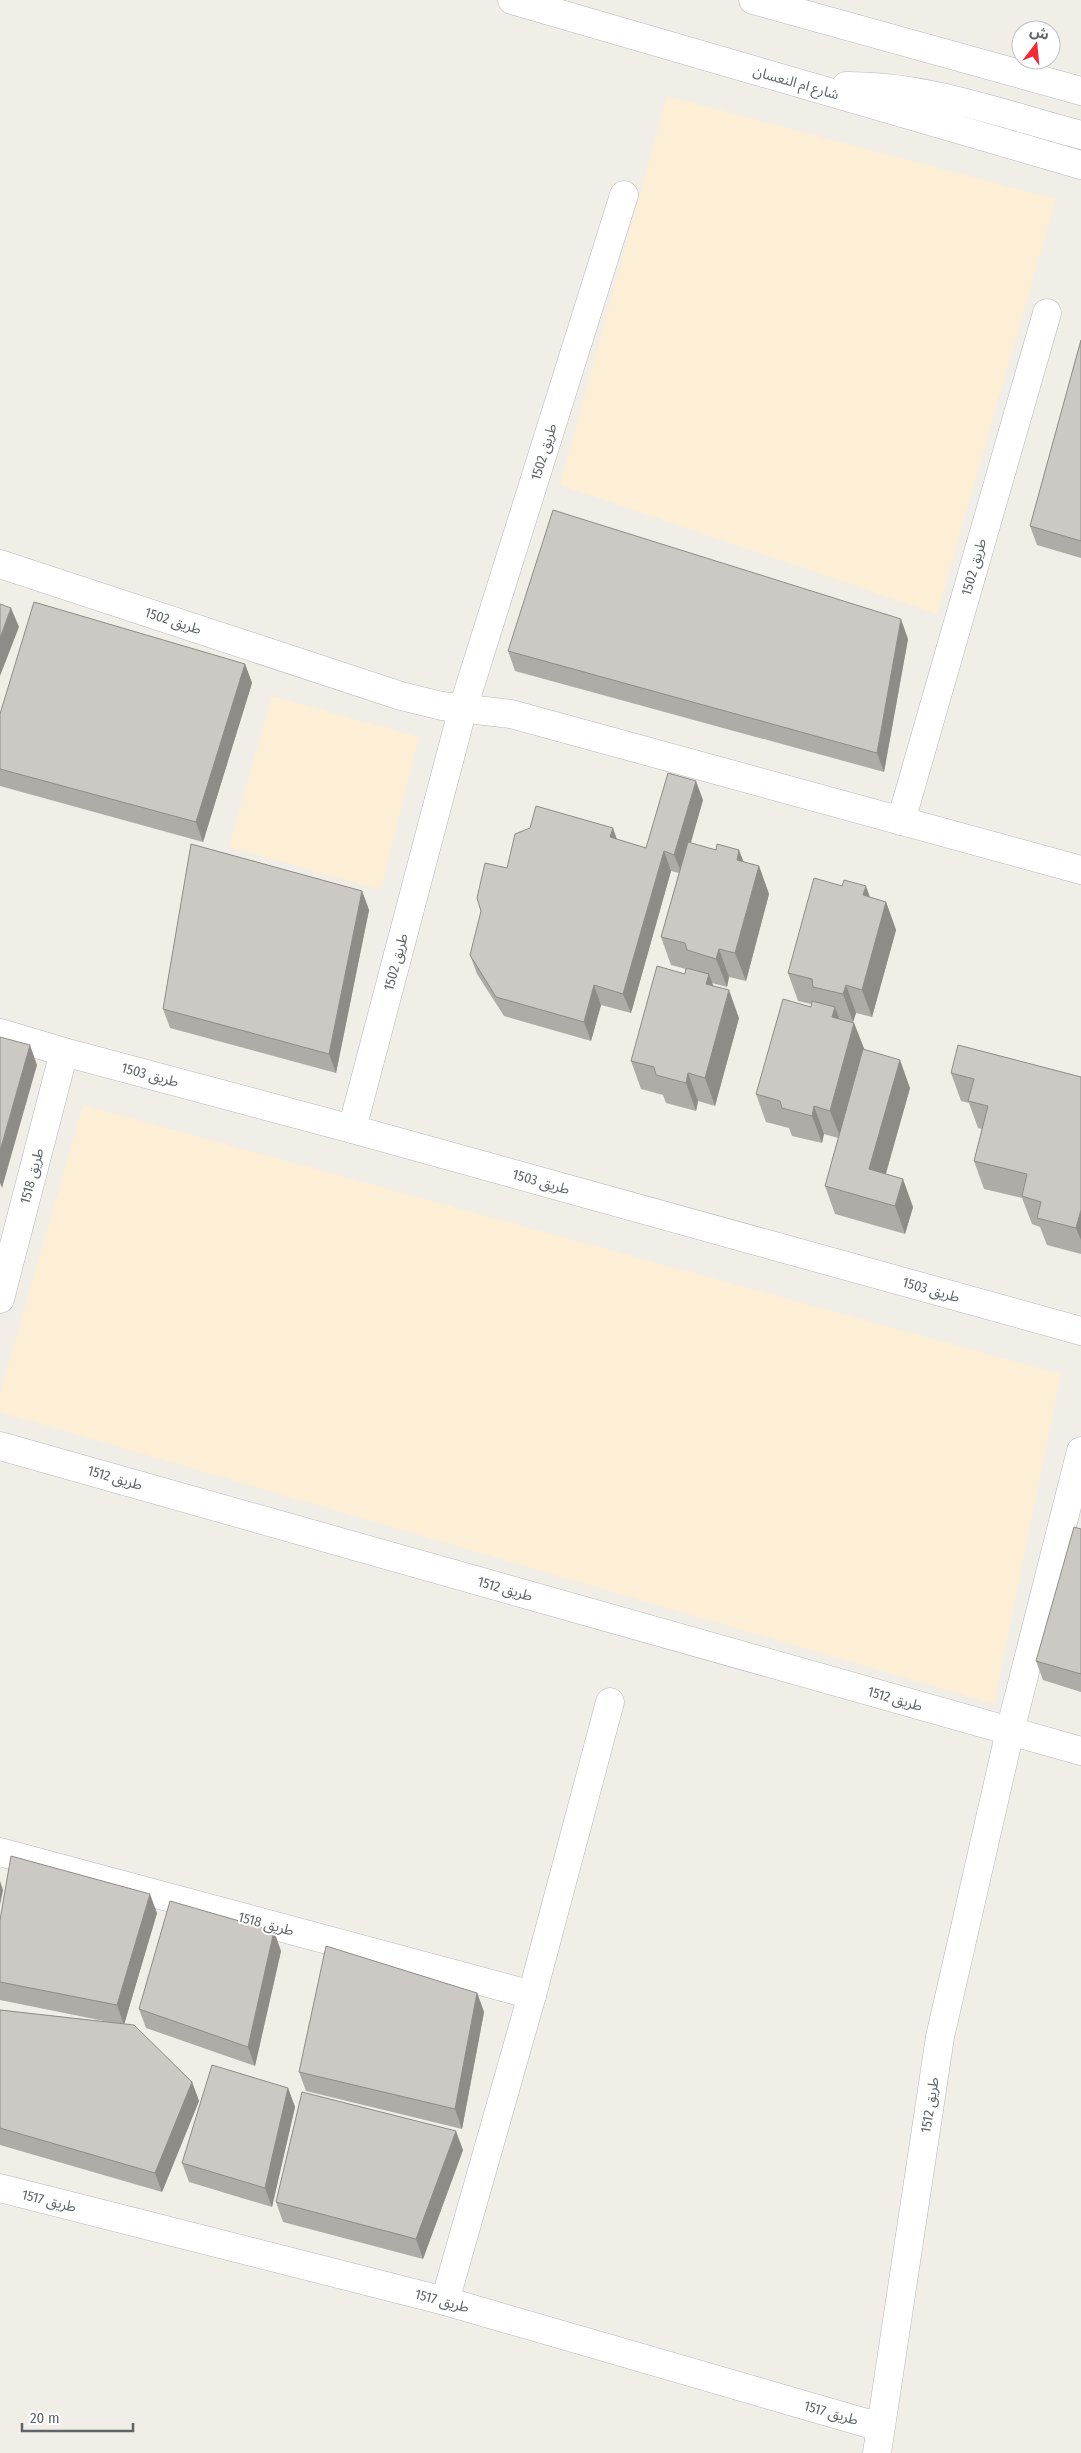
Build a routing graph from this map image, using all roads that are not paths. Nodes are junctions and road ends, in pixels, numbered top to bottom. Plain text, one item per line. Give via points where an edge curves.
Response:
1 (512, 0) edge
2 (753, 0) edge
3 (807, 86) junction
4 (1081, 91) edge
5 (1081, 135) edge
6 (1081, 165) edge
7 (624, 195) dead end
8 (1047, 313) dead end
9 (0, 564) edge
10 (463, 708) junction
11 (901, 821) junction
12 (1081, 870) edge
13 (0, 1033) edge
14 (64, 1052) junction
15 (352, 1129) junction
16 (0, 1299) edge
17 (1081, 1331) edge
18 (0, 1446) edge
19 (1081, 1451) edge
20 (610, 1702) dead end
21 (1010, 1732) junction
22 (1081, 1751) edge
23 (0, 1852) edge
24 (532, 1995) junction
25 (0, 2188) edge
26 (445, 2301) junction
27 (878, 2440) edge

1 - 3 street, شارع ام النعسان
2 - 4 street
3 - 5 street via 893,89
3 - 6 street, شارع ام النعسان
7 - 10 street, طريق 1502
8 - 11 street, طريق 1502
9 - 10 street, طريق 1502 via 400,696
10 - 11 street, طريق 1502 via 511,714
10 - 15 street, طريق 1502
11 - 12 street, طريق 1502
13 - 14 street, طريق 1503
14 - 15 street, طريق 1503
14 - 16 street, طريق 1518
15 - 17 street, طريق 1503
18 - 21 street, طريق 1512
19 - 21 street, طريق 1512
20 - 24 street
21 - 22 street, طريق 1512
21 - 27 street, طريق 1512 via 940,2037
23 - 24 street, طريق 1518
24 - 26 street
25 - 26 street, طريق 1517
26 - 27 street, طريق 1517

